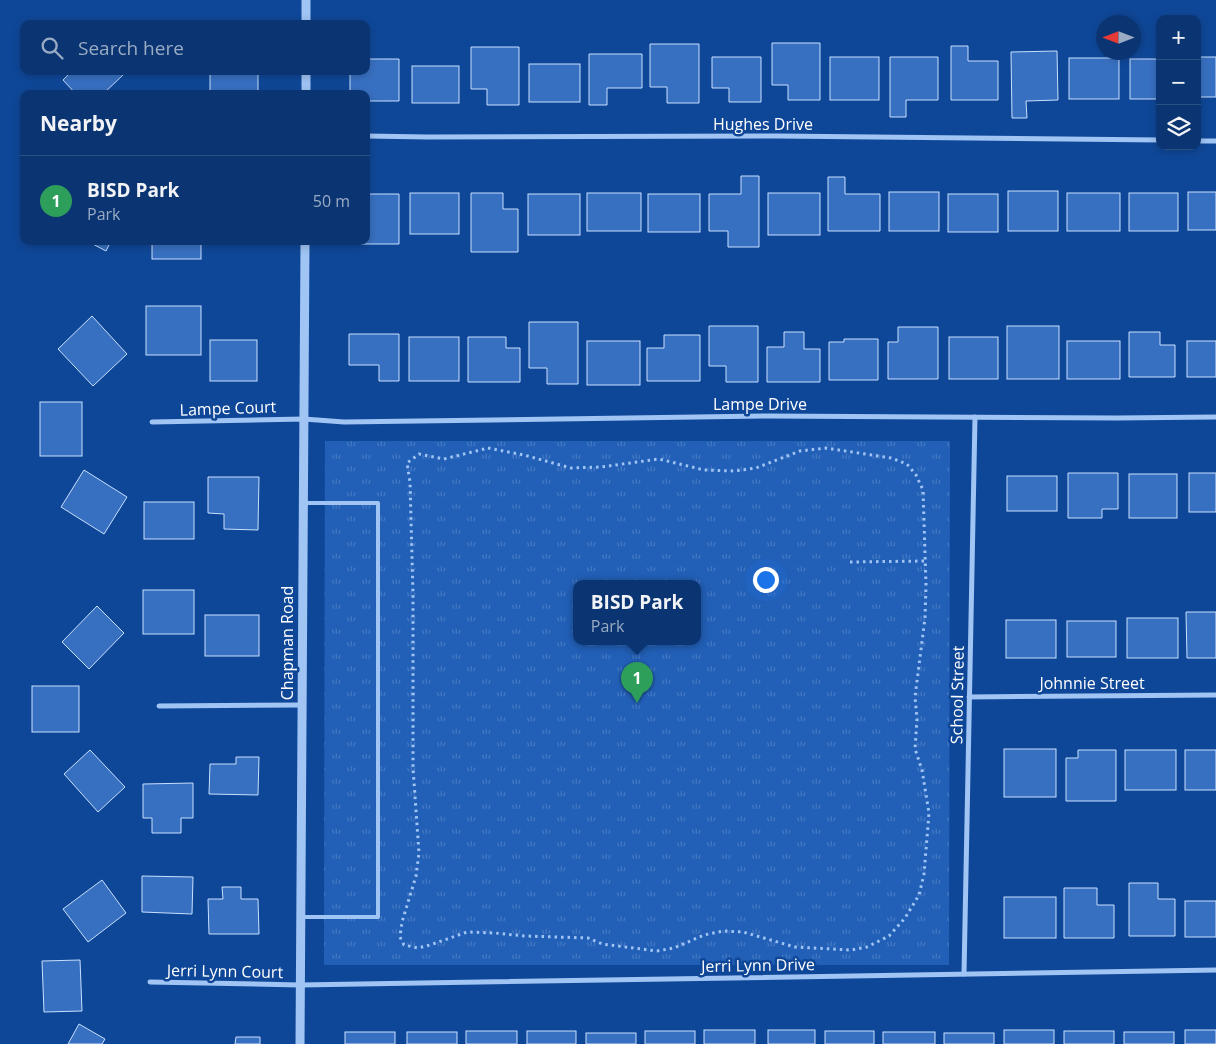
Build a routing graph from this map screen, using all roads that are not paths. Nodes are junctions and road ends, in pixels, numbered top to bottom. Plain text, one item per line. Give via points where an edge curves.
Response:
1 (306, 0) edge
2 (306, 20) edge
3 (306, 75) edge
4 (306, 90) edge
5 (370, 136) edge
6 (1156, 140) edge
7 (1201, 141) edge
8 (1216, 141) edge
9 (305, 245) edge
10 (975, 417) junction
11 (1216, 417) edge
12 (304, 418) junction
13 (152, 422) dead end
14 (303, 503) junction
15 (1216, 695) edge
16 (969, 697) junction
17 (302, 705) junction
18 (159, 706) dead end
19 (300, 918) junction
20 (1216, 970) edge
21 (964, 974) junction
22 (150, 982) dead end
23 (300, 984) junction
24 (300, 1044) edge

1 - 2 street
3 - 4 street
5 - 6 street, Hughes Drive
7 - 8 street
9 - 12 street, Chapman Road
10 - 11 street, Lampe Drive
10 - 12 street, Lampe Drive via 768,416 344,422
10 - 16 street, School Street
12 - 13 street, Lampe Court
12 - 14 street, Chapman Road
14 - 17 street, Chapman Road
14 - 19 lane via 378,503 378,918
15 - 16 street, Johnnie Street
16 - 21 street, School Street
17 - 18 street
17 - 19 street, Chapman Road
19 - 23 street, Chapman Road
20 - 21 street, Jerri Lynn Drive
21 - 23 street, Jerri Lynn Drive
22 - 23 street, Jerri Lynn Court
23 - 24 street, Chapman Road

